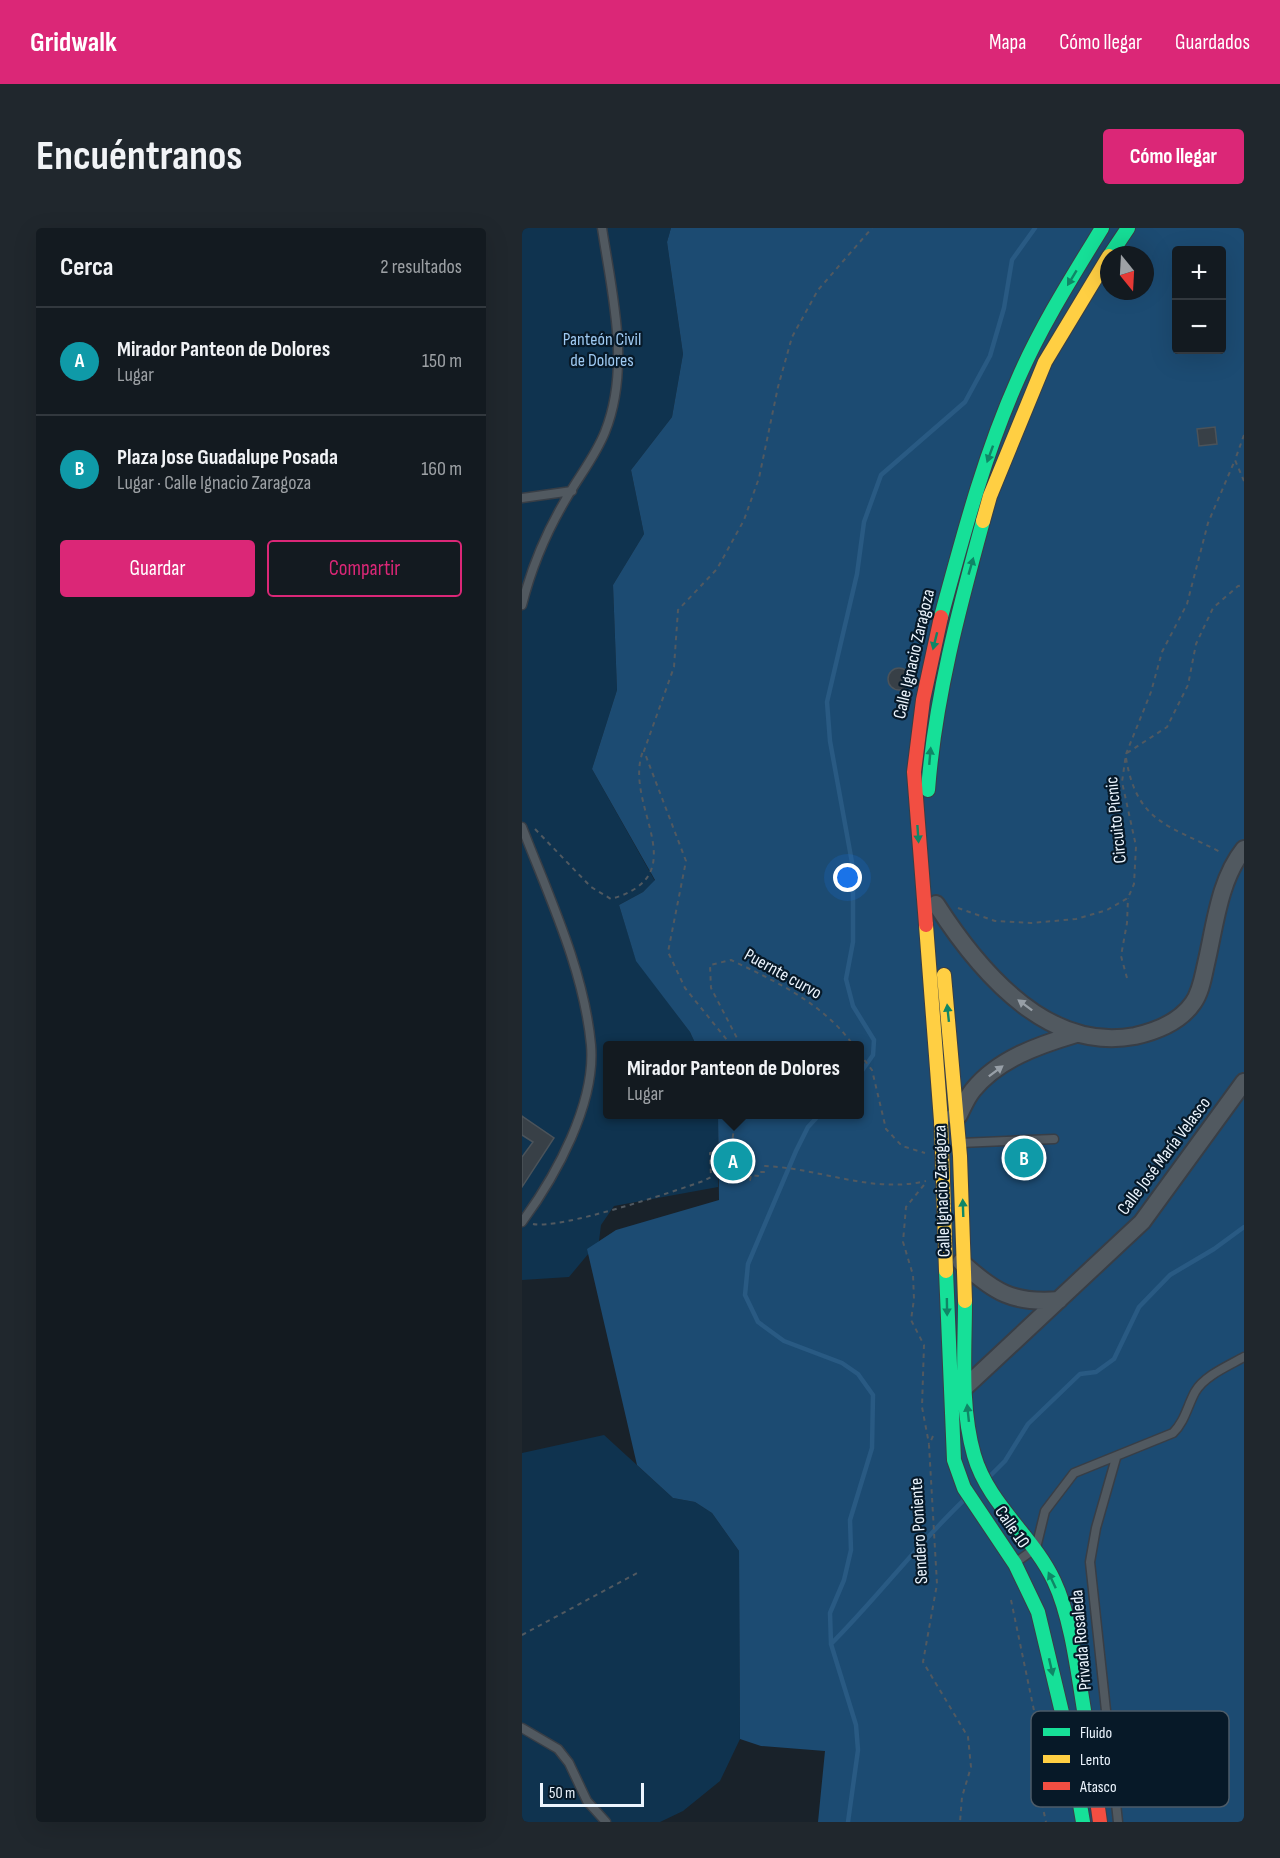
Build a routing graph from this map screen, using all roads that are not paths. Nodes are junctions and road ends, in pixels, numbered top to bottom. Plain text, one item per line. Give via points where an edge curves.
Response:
1 (602, 228) edge
2 (1102, 228) edge
3 (1128, 228) edge
4 (1116, 246) edge
5 (1100, 271) edge
6 (572, 490) junction
7 (522, 498) edge
8 (522, 605) edge
9 (526, 826) edge
10 (1239, 854) edge
11 (936, 904) junction
12 (1076, 1034) junction
13 (1244, 1082) edge
14 (958, 1114) junction
15 (941, 1121) junction
16 (1054, 1139) dead end
17 (960, 1143) junction
18 (526, 1223) edge
19 (946, 1249) junction
20 (965, 1266) junction
21 (1059, 1300) junction
22 (1244, 1357) edge
23 (965, 1388) junction
24 (950, 1406) junction
25 (1116, 1458) junction
26 (1036, 1548) junction
27 (1015, 1564) junction
28 (1062, 1711) edge
29 (1083, 1711) edge
30 (1106, 1711) edge
31 (522, 1728) edge
32 (1080, 1807) edge
33 (1098, 1807) edge
34 (1116, 1807) edge
35 (599, 1814) junction
36 (591, 1822) edge
37 (606, 1822) edge
38 (1083, 1822) edge
39 (1100, 1822) edge
40 (1118, 1822) edge

1 - 6 lane via 616,306 615,387 606,430 591,463
2 -> 15 street, Calle Ignacio Zaragoza via 1045,325 1014,389 971,505 918,718 914,772
3 - 4 street, Calle Ignacio Zaragoza
11 -> 5 street, Calle Ignacio Zaragoza via 928,820 930,761 956,619 990,496 1033,386
6 - 7 lane
6 - 8 lane via 528,579
9 - 18 lane via 571,954 591,1047 588,1086 576,1130
10 - 12 street, Calle Ignacio Zaragoza via 1226,881 1202,986 1193,1003 1174,1021 1152,1032 1114,1040
12 -> 11 street, Calle Ignacio Zaragoza via 1036,1012 982,968
14 -> 11 street, Calle Ignacio Zaragoza
14 -> 12 street, Calle Ignacio Zaragoza via 973,1090 995,1070 1023,1052
13 - 21 street, Calle José María Velasco via 1142,1222
14 - 15 street, Calle Ignacio Zaragoza
14 - 17 street, Calle Ignacio Zaragoza
15 - 19 street, Calle Ignacio Zaragoza
16 - 17 lane
20 -> 17 street, Calle Ignacio Zaragoza
19 - 20 street
19 -> 24 street, Calle 10
20 - 21 street via 992,1288 1016,1300
20 - 23 street, Calle 10
21 - 23 street, Calle José María Velasco
22 - 25 lane via 1202,1384 1173,1433
23 - 24 street, Calle José María Velasco
26 -> 23 street, Calle 10 via 979,1470 970,1438
24 - 27 street, Calle 10 via 954,1460 964,1488
25 - 26 lane via 1074,1473 1046,1511
25 - 30 lane, Privada Rosaleda via 1090,1562
26 - 27 lane
29 -> 26 street, Calle 10 via 1065,1616 1055,1583
27 -> 28 street, Calle 10 via 1038,1612
31 - 35 lane via 558,1749 587,1801
32 -> 38 street, Calle 10
39 -> 33 street, Calle 10
34 - 40 lane, Privada Rosaleda
35 - 36 lane
35 - 37 lane

